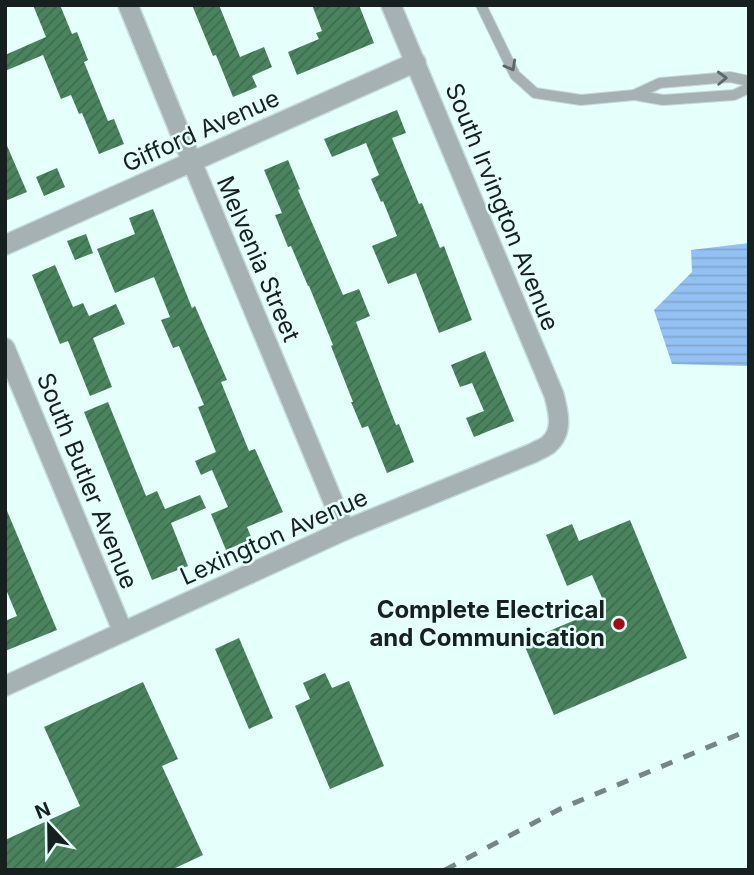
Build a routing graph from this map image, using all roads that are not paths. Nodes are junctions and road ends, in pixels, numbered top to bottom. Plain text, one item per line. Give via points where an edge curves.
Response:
1 (128, 5) edge
2 (391, 5) edge
3 (481, 5) edge
4 (416, 62) junction
5 (749, 81) edge
6 (749, 88) edge
7 (634, 95) junction
8 (192, 162) junction
9 (5, 245) edge
10 (5, 348) edge
11 (558, 430) joint
12 (345, 530) junction
13 (123, 632) junction
14 (5, 685) edge

1 - 8 street, Melvenia Street
2 - 4 street, South Irvington Avenue
3 -> 7 lane via 515,75 535,93 581,100
4 - 8 street, Gifford Avenue
4 - 11 street, South Irvington Avenue via 554,395
7 -> 5 lane via 660,83 730,77
6 - 7 lane via 734,94 663,100
8 - 9 street, Gifford Avenue
8 - 12 street, Melvenia Street
10 - 13 street, South Butler Avenue
11 - 12 street, Lexington Avenue via 549,444 533,453
12 - 13 street, Lexington Avenue
13 - 14 street, Lexington Avenue

